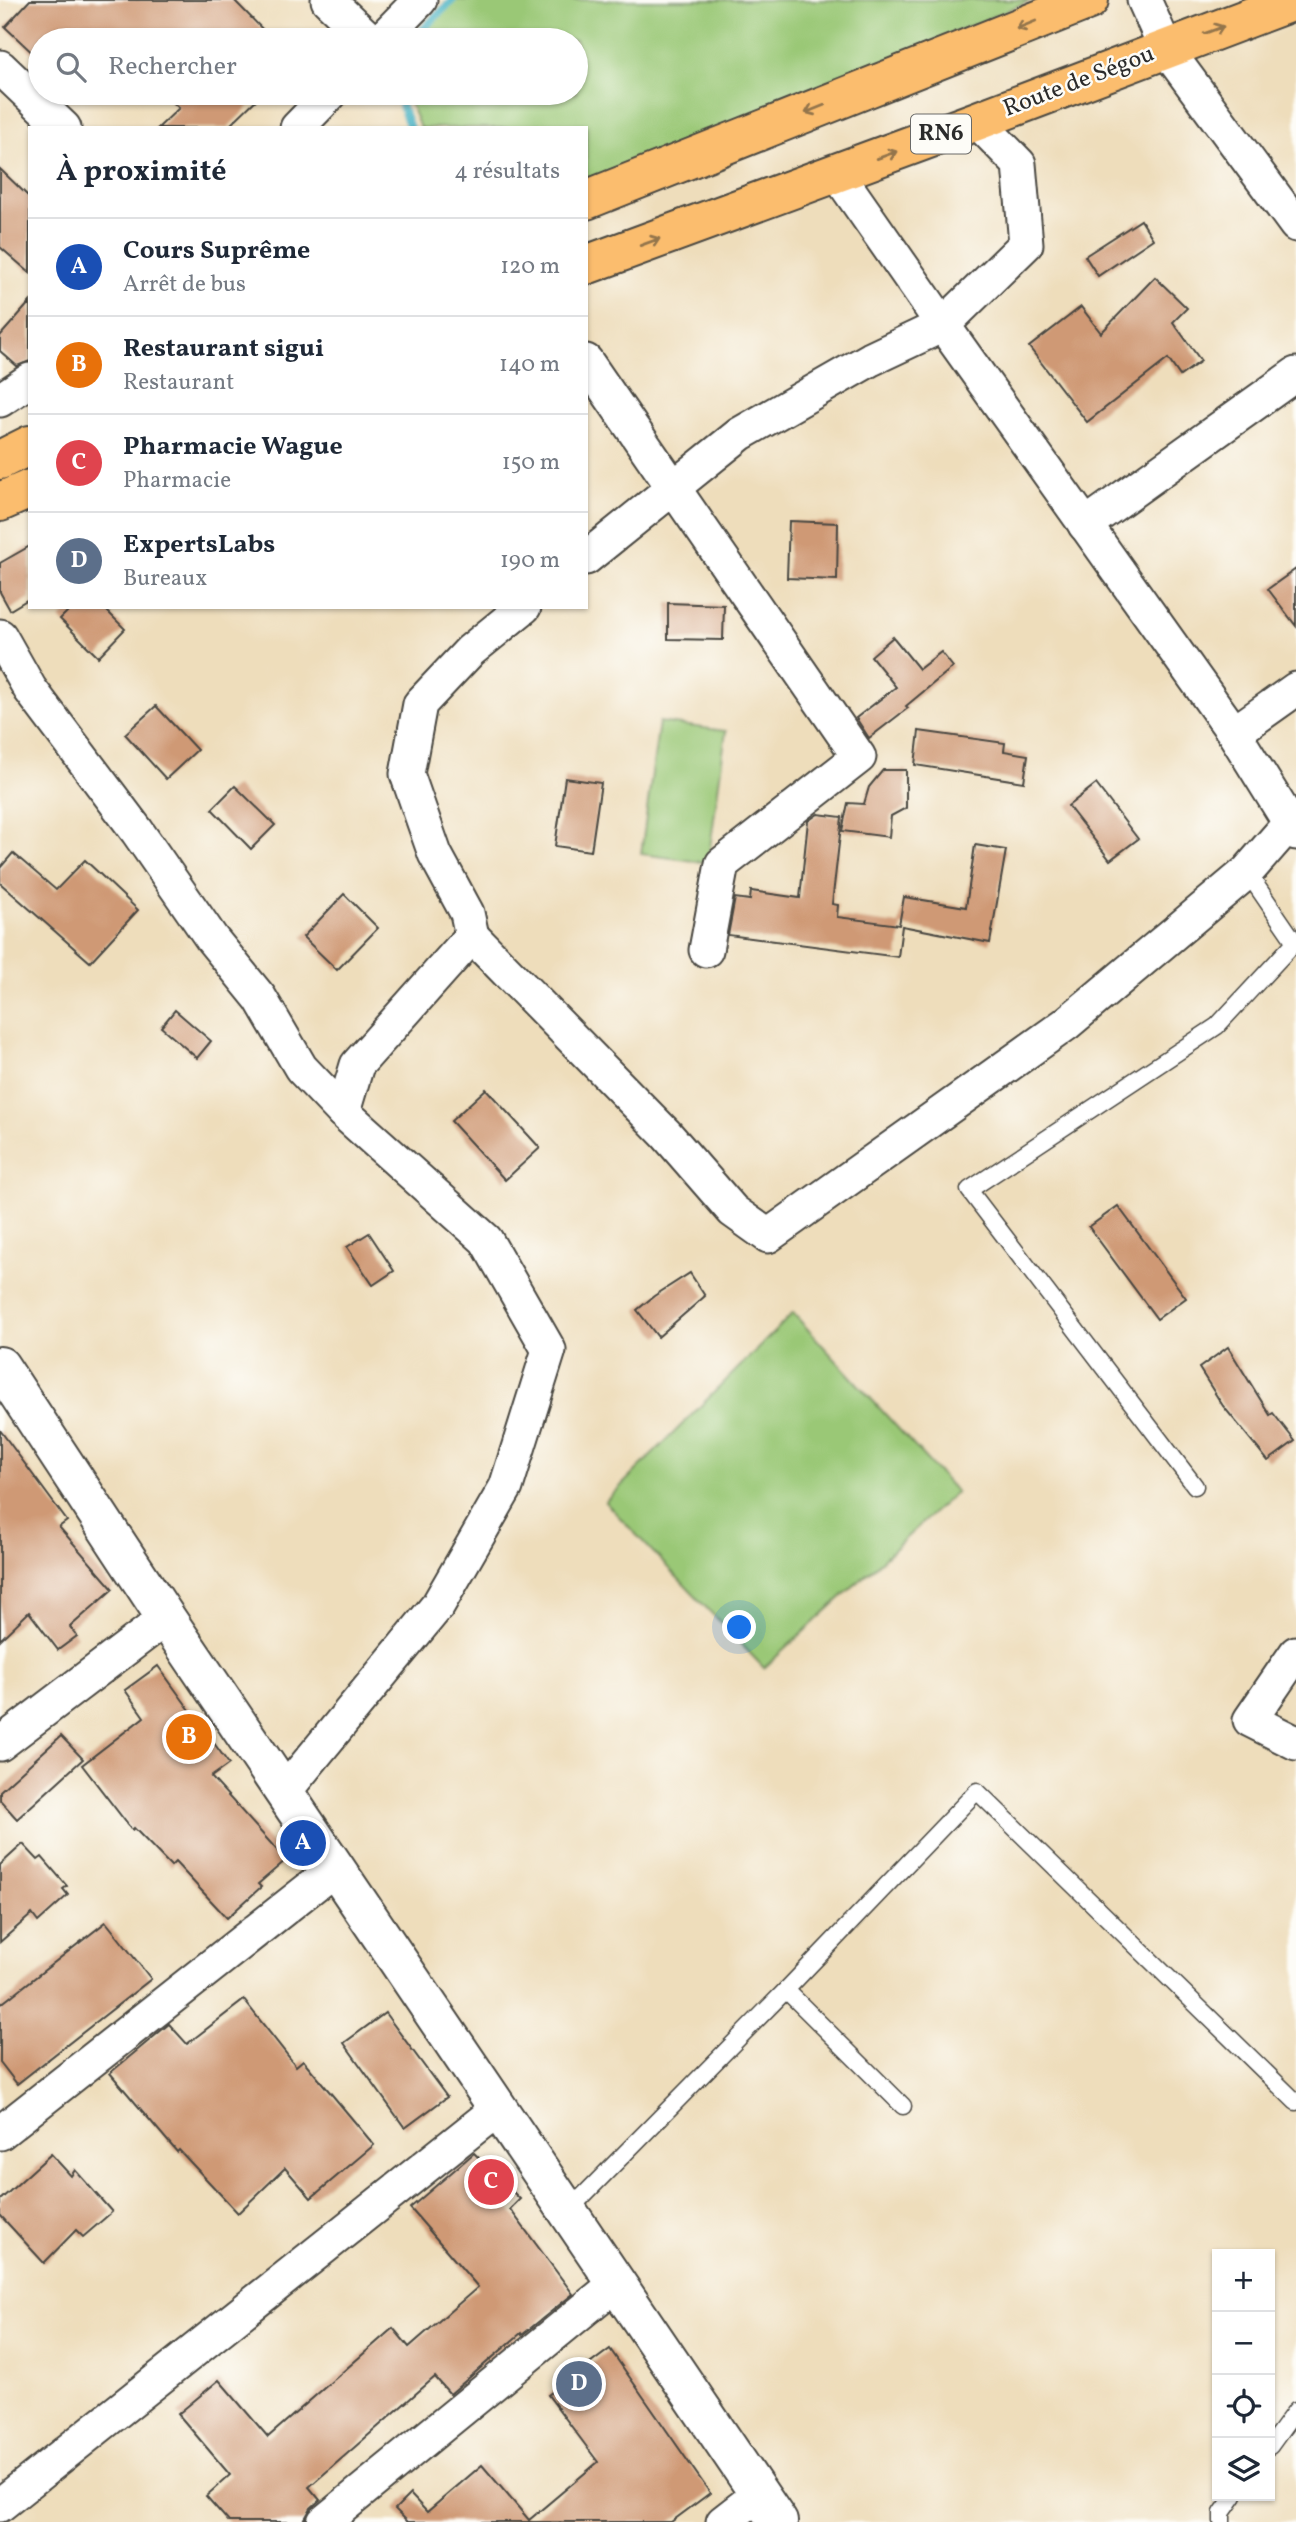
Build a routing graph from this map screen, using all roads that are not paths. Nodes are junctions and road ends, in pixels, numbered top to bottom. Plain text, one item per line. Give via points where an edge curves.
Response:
1 (328, 0) edge
2 (420, 0) edge
3 (1089, 0) edge
4 (1144, 0) edge
5 (1296, 0) edge
6 (357, 28) edge
7 (393, 28) edge
8 (1166, 48) junction
9 (0, 66) edge
10 (28, 93) edge
11 (40, 105) edge
12 (319, 105) edge
13 (977, 121) junction
14 (62, 126) edge
15 (299, 126) edge
16 (837, 173) junction
17 (588, 199) edge
18 (1296, 225) edge
19 (588, 264) edge
20 (943, 325) junction
21 (588, 364) edge
22 (1296, 374) edge
23 (28, 381) edge
24 (0, 400) edge
25 (28, 446) edge
26 (0, 460) edge
27 (673, 489) junction
28 (28, 490) edge
29 (0, 502) edge
30 (1085, 525) junction
31 (588, 556) edge
32 (522, 609) edge
33 (0, 636) edge
34 (1296, 689) edge
35 (1234, 733) junction
36 (1293, 828) edge
37 (1247, 872) junction
38 (472, 936) junction
39 (705, 950) dead end
40 (343, 1112) junction
41 (1, 1369) edge
42 (1195, 1486) dead end
43 (166, 1618) junction
44 (1296, 1653) edge
45 (1296, 1743) edge
46 (0, 1744) edge
47 (285, 1791) junction
48 (337, 1867) junction
49 (786, 1990) junction
50 (1296, 2102) edge
51 (903, 2106) dead end
52 (499, 2108) junction
53 (0, 2133) edge
54 (569, 2210) junction
55 (618, 2282) junction
56 (1296, 2410) edge
57 (1275, 2439) edge
58 (1230, 2501) edge
59 (0, 2504) edge
60 (769, 2508) edge
61 (324, 2522) edge
62 (723, 2522) edge
63 (1222, 2522) edge

1 - 6 street
2 - 7 street
3 -> 17 highway
4 - 8 street
8 -> 5 highway, Route de Ségou / RN6
8 - 13 highway, Route de Ségou / RN6
8 - 18 street
9 - 10 street
11 - 14 street
12 - 15 street
16 -> 13 highway, Route de Ségou / RN6
13 - 20 street via 1019,164 1026,244
19 -> 16 highway, Route de Ségou / RN6
16 - 20 street
20 - 27 street via 871,359 740,434
20 - 30 street
21 - 27 street
22 - 30 street
23 - 24 street
25 - 26 highway
27 - 31 street
27 - 39 street via 859,757 722,864
28 - 29 highway
30 - 35 street
32 - 38 street via 470,651 420,704 407,774 435,854 467,913
33 - 40 street via 30,689 260,998 302,1068
34 - 35 street
35 - 36 street
36 - 37 street
37 - 38 street via 1066,1024 768,1236 733,1212 657,1125
37 - 42 lane via 1296,943 1217,1026 969,1190
38 - 40 street via 357,1065
40 - 47 street via 486,1240 549,1350 506,1487 438,1605
41 - 43 street
43 - 46 street
43 - 47 street
44 - 45 street via 1250,1720
47 - 48 street
48 - 52 street
48 - 53 street
49 - 50 lane via 977,1791
49 - 51 lane
49 - 54 lane
52 - 54 street
52 - 59 street
54 - 55 street
55 - 60 street
55 - 61 street
56 - 57 lane
58 - 63 lane
60 - 62 street

